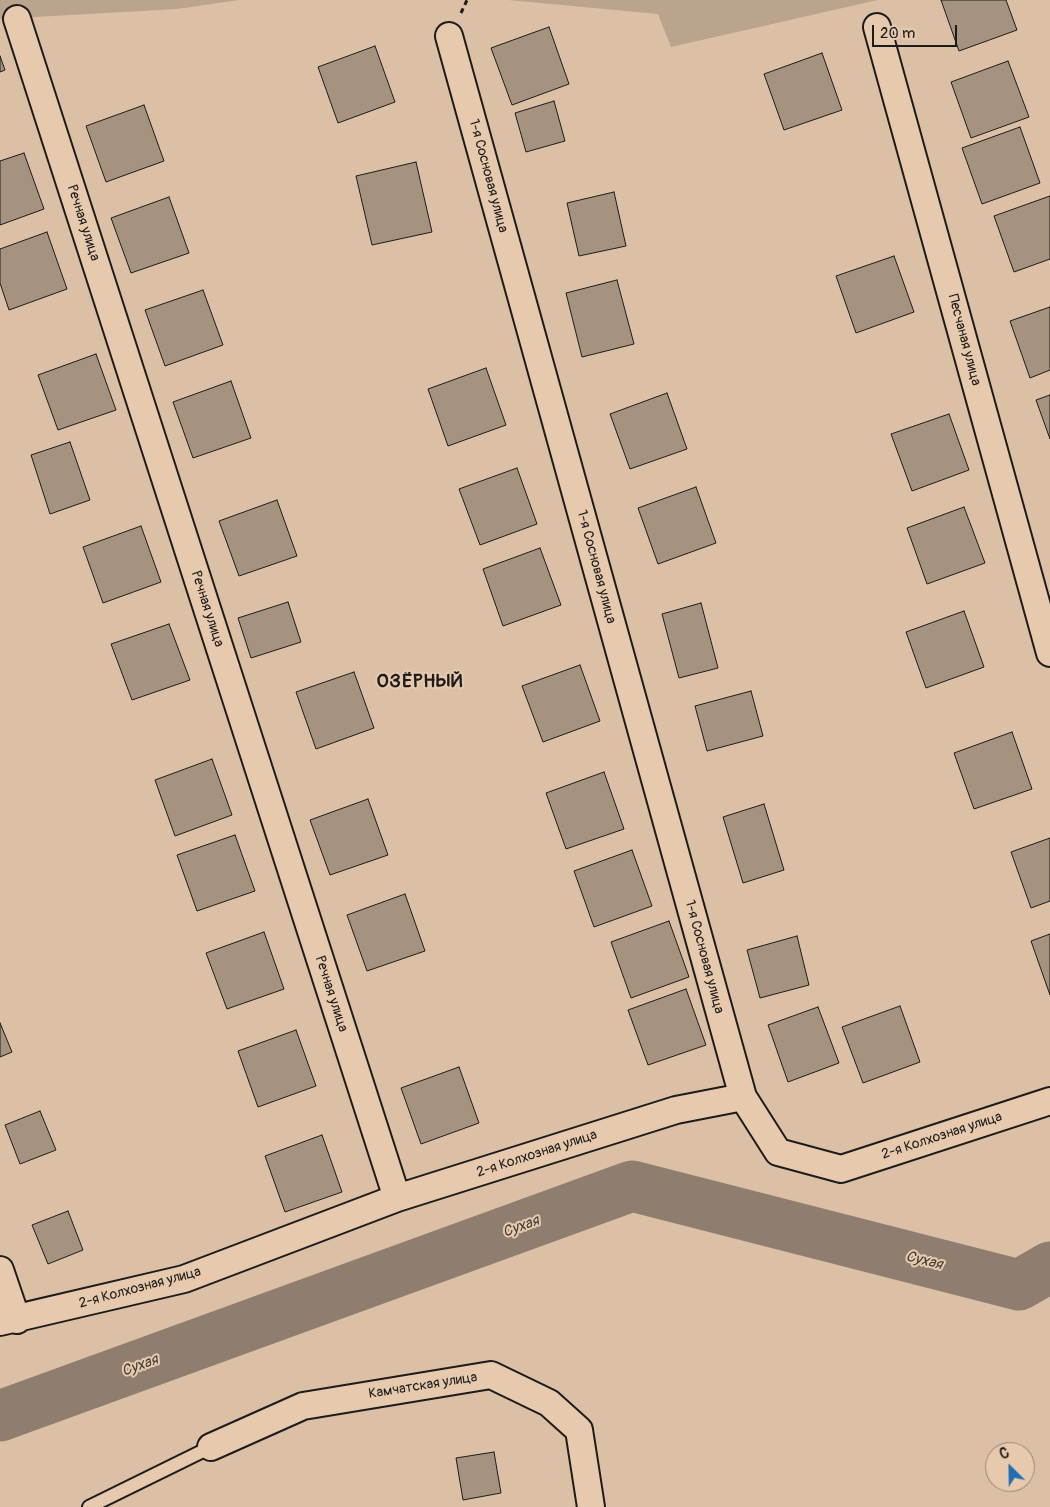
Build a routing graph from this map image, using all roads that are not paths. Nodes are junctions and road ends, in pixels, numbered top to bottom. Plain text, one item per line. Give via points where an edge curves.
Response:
1 (17, 19) dead end
2 (877, 27) dead end
3 (449, 36) dead end
4 (1050, 653) edge
5 (742, 1097) junction
6 (1050, 1101) edge
7 (397, 1198) junction
8 (0, 1270) edge
9 (8, 1321) edge
10 (211, 1447) joint
11 (89, 1507) edge
12 (591, 1507) edge

1 - 7 street, Речная улица
2 - 4 street, Песчаная улица
3 - 5 street, 1-я Сосновая улица
5 - 6 street, 2-я Колхозная улица via 778,1152 841,1169
5 - 7 street, 2-я Колхозная улица via 676,1110
7 - 9 street, 2-я Колхозная улица via 184,1279
8 - 9 street
10 - 11 lane
10 - 12 street, Камчатская улица via 303,1406 491,1375 549,1403 579,1430

